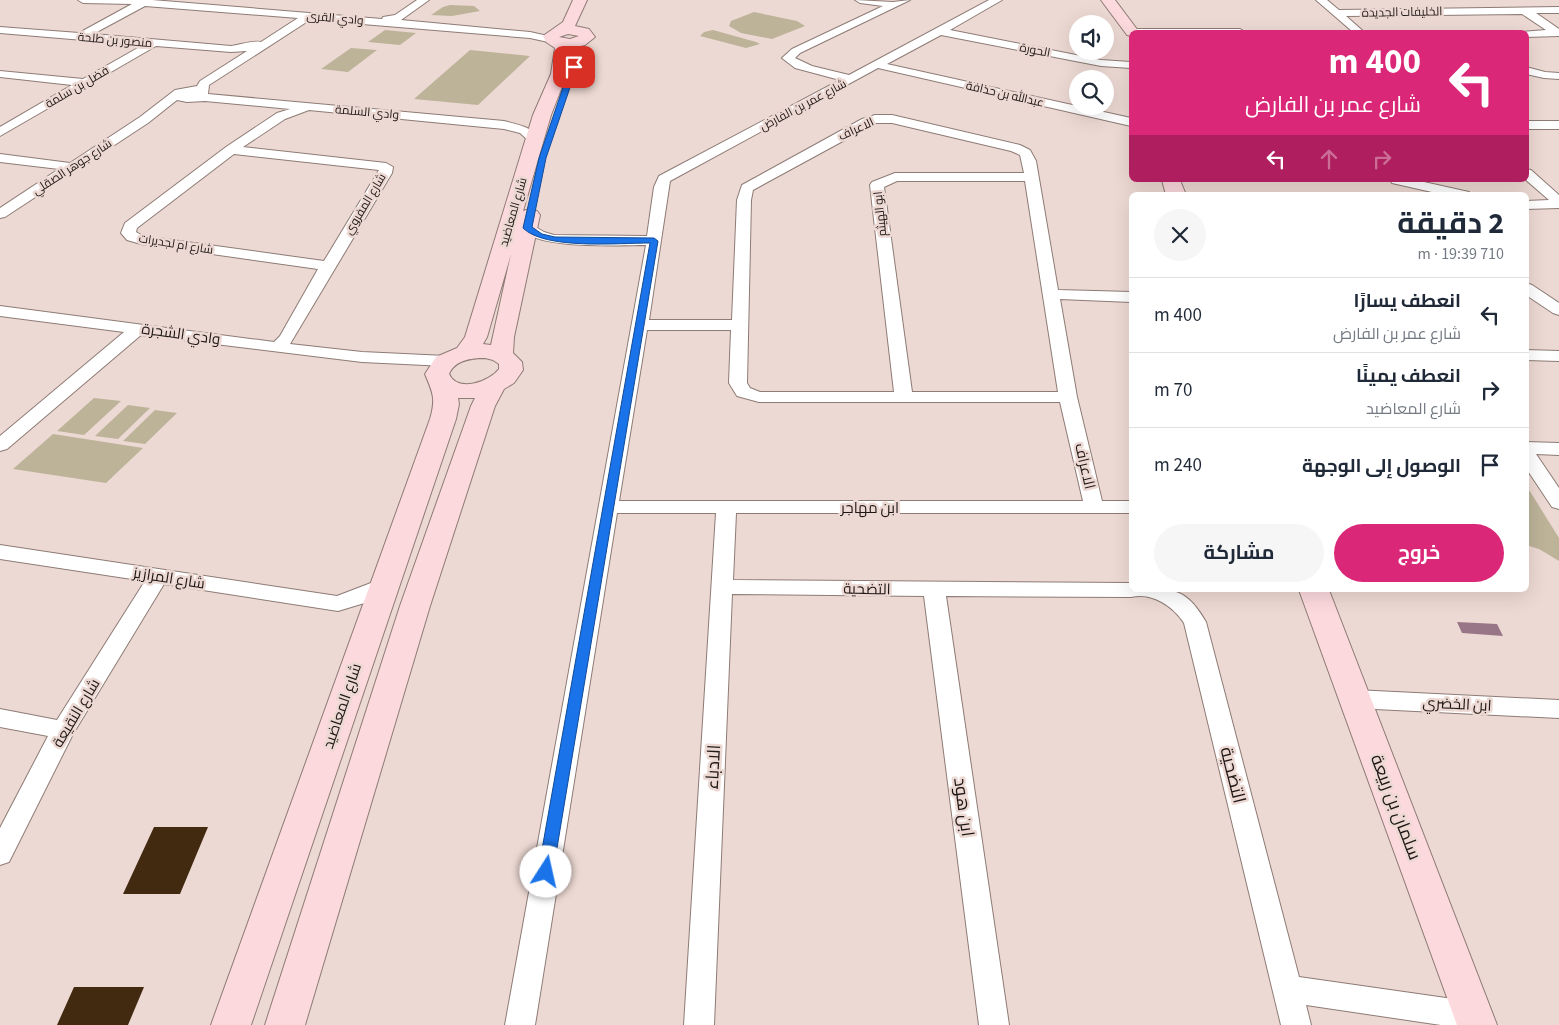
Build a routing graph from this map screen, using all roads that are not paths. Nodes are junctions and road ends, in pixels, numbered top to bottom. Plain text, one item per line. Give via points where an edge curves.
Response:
1 (83, 0) edge
2 (116, 0) edge
3 (236, 0) edge
4 (417, 0) edge
5 (424, 0) edge
6 (580, 0) edge
7 (594, 0) edge
8 (860, 0) edge
9 (905, 0) edge
10 (997, 0) edge
11 (1108, 0) edge
12 (1321, 0) edge
13 (141, 1) edge
14 (894, 5) junction
15 (223, 8) junction
16 (1524, 10) junction
17 (1559, 10) edge
18 (1336, 13) junction
19 (298, 14) junction
20 (316, 15) junction
21 (410, 16) junction
22 (0, 30) edge
23 (1130, 30) edge
24 (1357, 30) edge
25 (939, 31) junction
26 (1558, 33) edge
27 (1529, 34) edge
28 (557, 36) junction
29 (580, 36) junction
30 (80, 37) junction
31 (154, 43) junction
32 (234, 53) junction
33 (878, 65) junction
34 (1129, 65) edge
35 (1529, 71) edge
36 (0, 74) edge
37 (1559, 76) edge
38 (852, 79) junction
39 (83, 83) junction
40 (191, 94) junction
41 (282, 110) junction
42 (542, 115) junction
43 (1129, 122) edge
44 (1559, 124) edge
45 (1529, 125) edge
46 (0, 132) edge
47 (535, 139) junction
48 (231, 150) junction
49 (0, 158) edge
50 (72, 167) junction
51 (1529, 175) edge
52 (1031, 177) junction
53 (1406, 182) edge
54 (1559, 183) edge
55 (1539, 184) junction
56 (1451, 192) edge
57 (1559, 203) edge
58 (1529, 205) edge
59 (0, 214) edge
60 (527, 228) junction
61 (554, 239) junction
62 (654, 241) junction
63 (522, 251) junction
64 (328, 266) junction
65 (1529, 290) edge
66 (1051, 294) junction
67 (1129, 297) edge
68 (1559, 310) edge
69 (0, 311) edge
70 (639, 325) junction
71 (738, 325) junction
72 (139, 328) junction
73 (278, 348) junction
74 (501, 355) junction
75 (1529, 355) edge
76 (1559, 356) edge
77 (448, 369) junction
78 (494, 386) junction
79 (904, 397) junction
80 (1068, 397) junction
81 (0, 445) edge
82 (1529, 448) edge
83 (1559, 449) edge
84 (1529, 458) edge
85 (1559, 504) edge
86 (1094, 506) junction
87 (608, 507) junction
88 (1129, 507) edge
89 (726, 509) junction
90 (0, 552) edge
91 (159, 576) junction
92 (384, 585) junction
93 (722, 587) junction
94 (934, 590) junction
95 (1129, 590) edge
96 (1159, 592) edge
97 (1315, 592) edge
98 (338, 604) junction
99 (368, 632) junction
100 (1355, 699) junction
101 (1559, 709) edge
102 (0, 718) edge
103 (64, 730) junction
104 (0, 854) edge
105 (1286, 989) junction
106 (1475, 1021) edge
107 (231, 1025) edge
108 (285, 1025) edge
109 (520, 1025) edge
110 (699, 1025) edge
111 (994, 1025) edge
112 (1296, 1025) edge

1 - 2 street, وادي القرى
2 - 13 street, وادي القرى
3 - 15 street
4 - 5 street
5 - 21 street
6 - 28 street via 569,24
7 - 29 street, شارع المعاضيد
8 - 14 street
9 - 14 street
10 - 25 street, شارع عمر بن الفارض
11 - 23 street
12 - 18 street
13 - 15 street, وادي القرى
13 - 30 street
14 - 38 street via 796,51 788,58 806,68
15 - 19 street, وادي القرى
16 - 17 street, الخليفات الجديدة
16 - 18 street, الخليفات الجديدة
16 - 26 street
18 - 24 street
19 - 20 street, وادي القرى
19 - 32 street, شارع جوهر الصقلي via 294,22 257,44
20 - 21 street, وادي القرى via 384,19
20 - 28 street, وادي القرى
20 - 40 street, شارع جوهر الصقلي via 300,22
21 - 28 street
22 - 30 street, منصور بن طلحة
25 - 33 street, شارع عمر بن الفارض
25 - 34 street, الحورة via 1101,63
26 - 27 street
28 - 29 street
28 - 42 street, شارع المعاضيد via 563,53
29 - 60 street, شارع المعاضيد via 570,81 542,158
30 - 31 street, منصور بن طلحة
31 - 32 street, منصور بن طلحة
31 - 39 street, فضل بن سلمة
32 - 40 street, شارع جوهر الصقلي
33 - 38 street, شارع عمر بن الفارض
33 - 43 street, عبدالله بن حذافة
35 - 37 street
36 - 39 street
38 - 62 street, شارع عمر بن الفارض via 664,179
39 - 46 street, فضل بن سلمة
40 - 41 street
40 - 42 street, وادي السلمة via 505,122
40 - 50 street, شارع جوهر الصقلي
41 - 47 street, وادي السلمة via 307,107 510,126 524,130
41 - 48 street, شارع ام لجديرات
42 - 47 street, شارع المعاضيد
44 - 45 street
47 - 77 street, شارع المعاضيد via 476,337
48 - 64 street, شارع المفروي via 386,167
48 - 64 street, شارع ام لجديرات via 130,226 128,233 141,240
49 - 50 street
50 - 59 street, شارع جوهر الصقلي
51 - 55 street
52 - 66 street, الاعراف
52 - 71 street, الاعراف via 1028,156 1022,151 892,119 866,122 747,188
52 - 79 street, ابو الهيثم via 895,177 877,185
53 - 56 street
54 - 55 street
55 - 57 street
57 - 58 street
60 - 61 street
60 - 63 street, شارع المعاضيد
61 - 62 street
61 - 63 street
62 - 70 street, شارع عمر بن الفارض
63 - 74 street, شارع المعاضيد
64 - 73 street, شارع المفروي
65 - 68 street
66 - 67 street
66 - 80 street, الاعراف
69 - 72 street, وادي الشجرة
70 - 71 street
70 - 87 street, شارع عمر بن الفارض
71 - 79 street, الاعراف via 738,383 747,394 759,397
72 - 73 street, وادي الشجرة
72 - 81 street
73 - 77 street, وادي الشجرة via 362,357 419,370
74 - 77 street via 485,351
74 - 78 street via 510,362 511,370 506,379
75 - 76 street
77 - 78 street via 467,392
77 - 92 street, شارع المعاضيد via 443,419
78 - 108 street via 483,406 415,606
79 - 80 street, الاعراف
80 - 86 street, الاعراف
82 - 83 street
84 - 85 street
86 - 88 street, ابن مهاجر
86 - 89 street, ابن مهاجر
87 - 89 street, ابن مهاجر
87 - 109 street, شارع عمر بن الفارض
89 - 93 street, الادباء
90 - 91 street, شارع المرازيز
91 - 98 street, شارع المرازيز
91 - 103 street, شارع النقيعة
92 - 98 street, شارع المرازيز
92 - 99 street, شارع المعاضيد
93 - 94 street, التضحية
93 - 110 street, الادباء
94 - 95 street, التضحية
94 - 111 street, ابن هود
96 - 105 street, التضحية via 1179,601 1195,622
97 - 100 street, سلمان بن ربيعة
98 - 99 street, شارع المرازيز via 359,619
99 - 107 street, شارع المعاضيد
100 - 101 street, ابن الخضري
100 - 106 street, سلمان بن ربيعة
102 - 103 street
103 - 104 street, شارع النقيعة
105 - 106 street
105 - 112 street, التضحية

